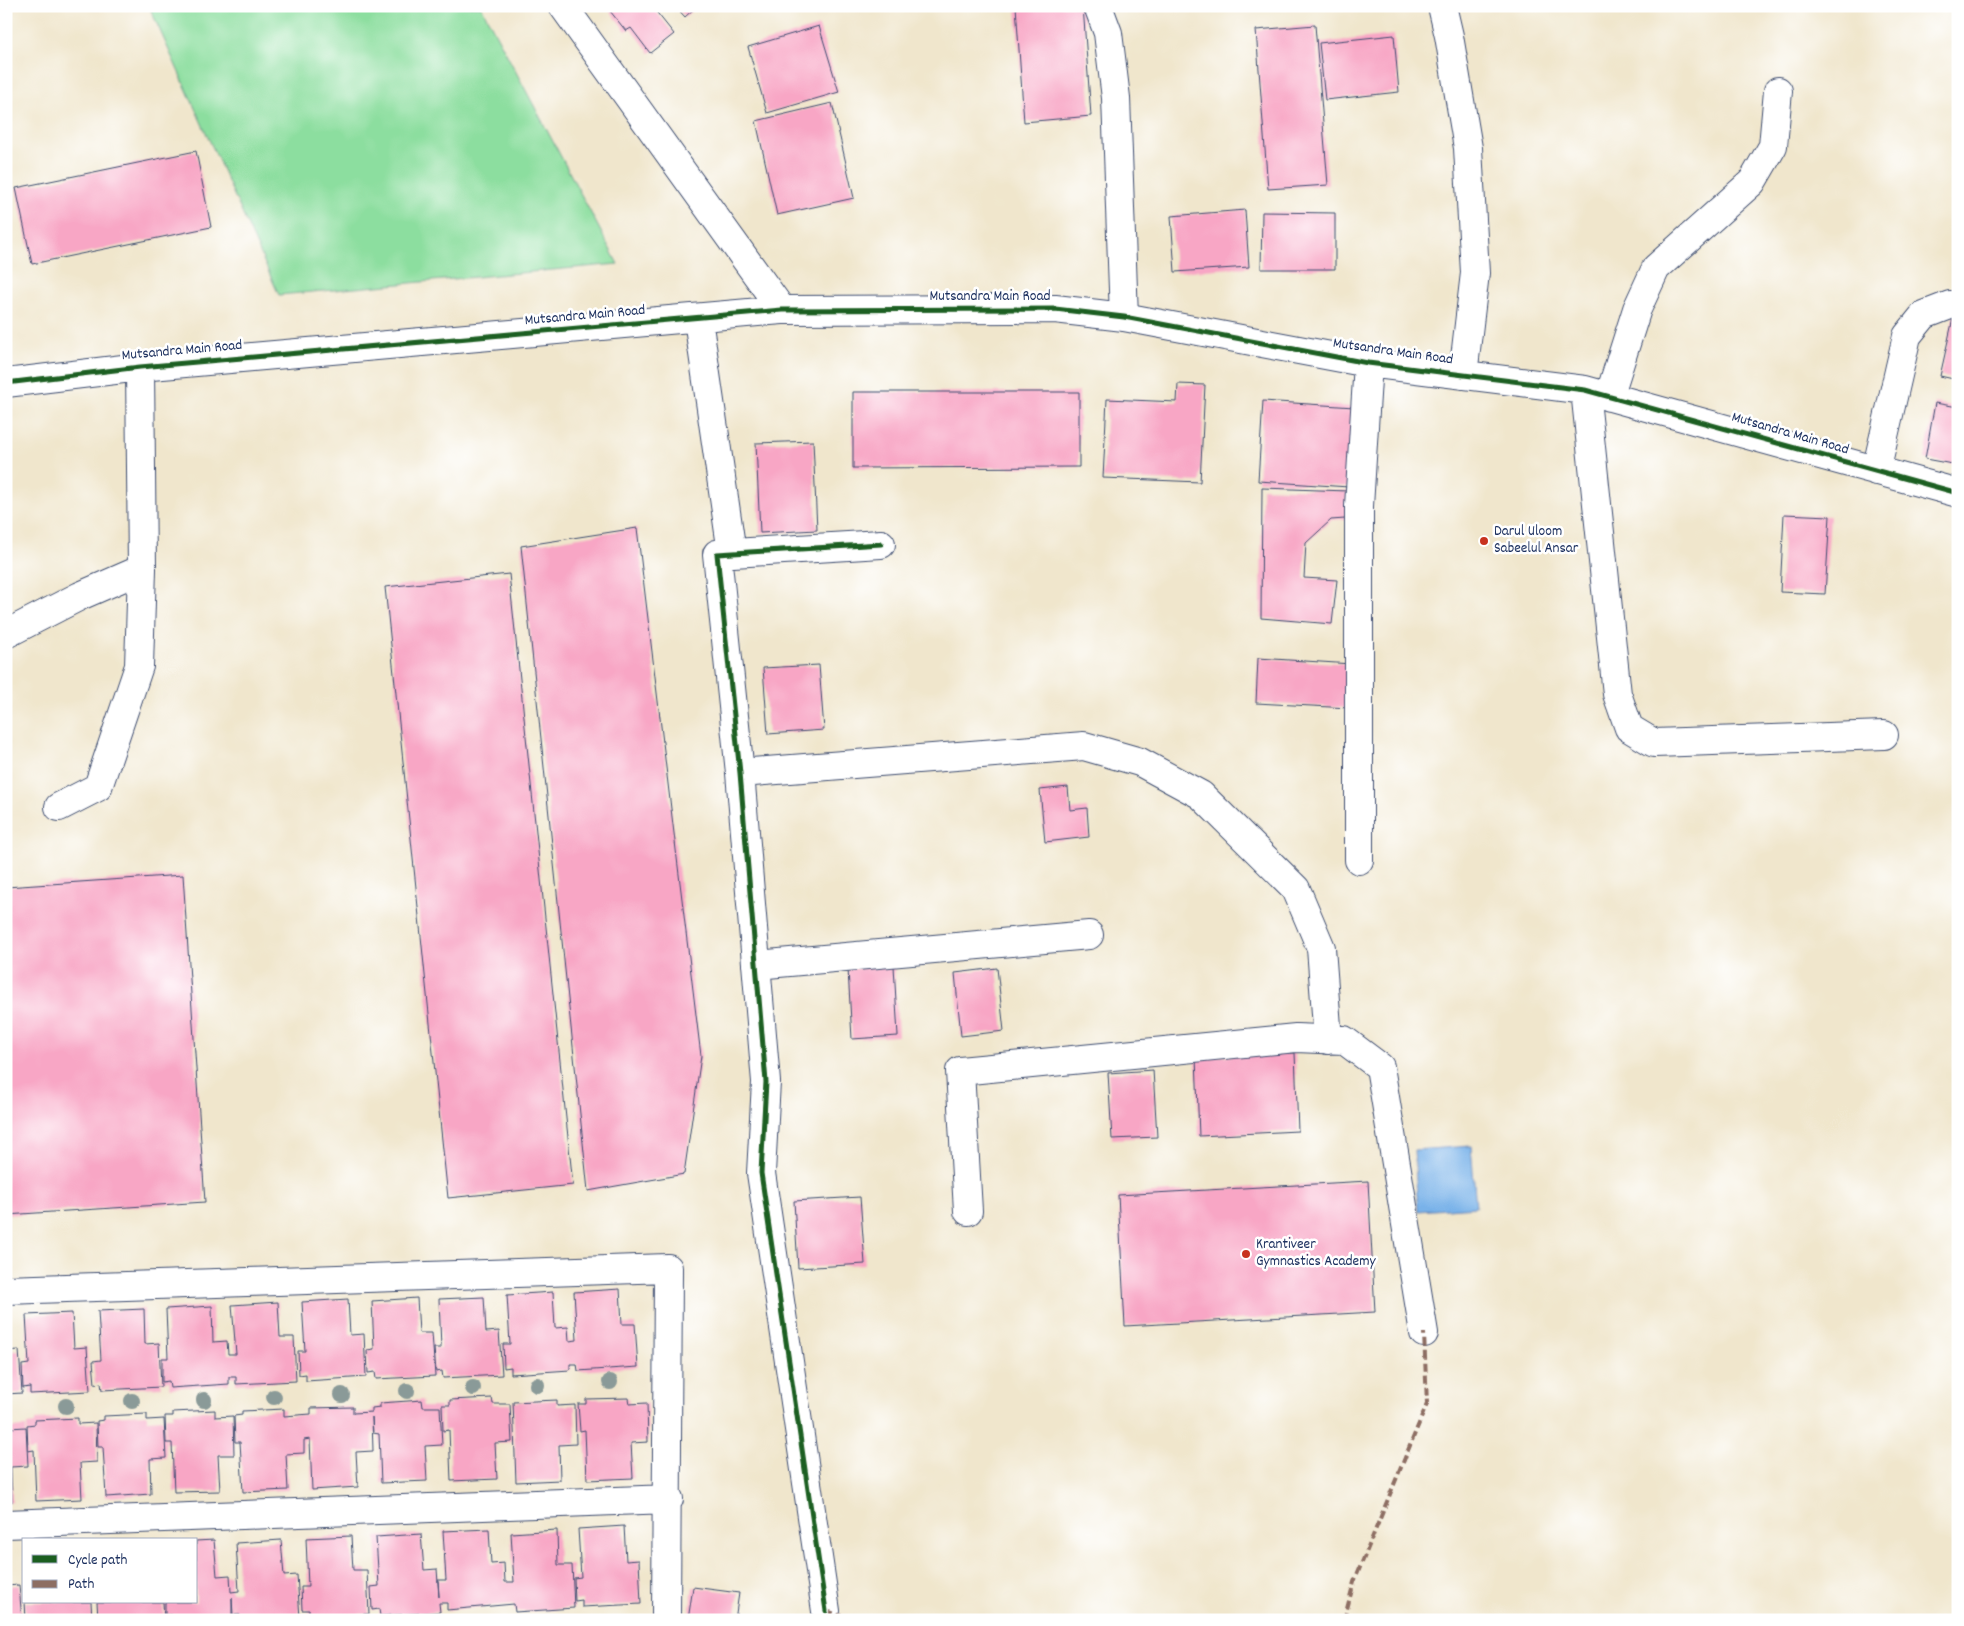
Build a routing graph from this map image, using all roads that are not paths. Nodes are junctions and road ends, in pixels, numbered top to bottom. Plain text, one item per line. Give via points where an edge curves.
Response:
1 (563, 6) edge
2 (1098, 6) edge
3 (1442, 6) edge
4 (1778, 90) dead end
5 (1950, 304) dead end
6 (782, 310) junction
7 (1124, 317) junction
8 (698, 319) junction
9 (1368, 363) junction
10 (140, 367) junction
11 (1463, 375) junction
12 (6, 382) edge
13 (1597, 394) junction
14 (1876, 471) junction
15 (1958, 493) edge
16 (881, 544) dead end
17 (732, 553) junction
18 (142, 568) junction
19 (6, 634) edge
20 (1884, 735) dead end
21 (740, 773) junction
22 (59, 807) dead end
23 (1359, 860) dead end
24 (1089, 935) dead end
25 (756, 965) junction
26 (1328, 1040) junction
27 (968, 1211) dead end
28 (6, 1290) edge
29 (1424, 1333) dead end
30 (668, 1499) junction
31 (6, 1524) edge
32 (826, 1611) dead end
33 (666, 1620) edge

1 - 6 street
2 - 7 street via 1108,33 1116,98
3 - 11 street via 1468,148 1475,273
4 - 13 street via 1773,146 1752,182 1656,268
5 - 14 street via 1924,315 1907,336
6 - 7 street, Mutsandra Main Road via 1055,309
6 - 8 street, Mutsandra Main Road
7 - 9 street, Mutsandra Main Road
8 - 10 street, Mutsandra Main Road
8 - 17 street
9 - 11 street, Mutsandra Main Road
9 - 23 street via 1359,506
10 - 12 street, Mutsandra Main Road
10 - 18 street
11 - 13 street, Mutsandra Main Road
13 - 14 street, Mutsandra Main Road
13 - 20 street via 1617,694 1629,728 1654,743
14 - 15 street, Mutsandra Main Road
16 - 17 street
17 - 21 street via 716,554
18 - 19 street
18 - 22 street via 139,666 98,787
21 - 25 street
21 - 26 street via 1084,746 1140,762 1201,795 1296,889 1321,948
24 - 25 street
25 - 32 street via 766,1082 761,1173
26 - 27 street via 1296,1038 960,1071
26 - 29 street via 1344,1040 1380,1067
28 - 30 street via 668,1268
30 - 31 street
30 - 33 street

